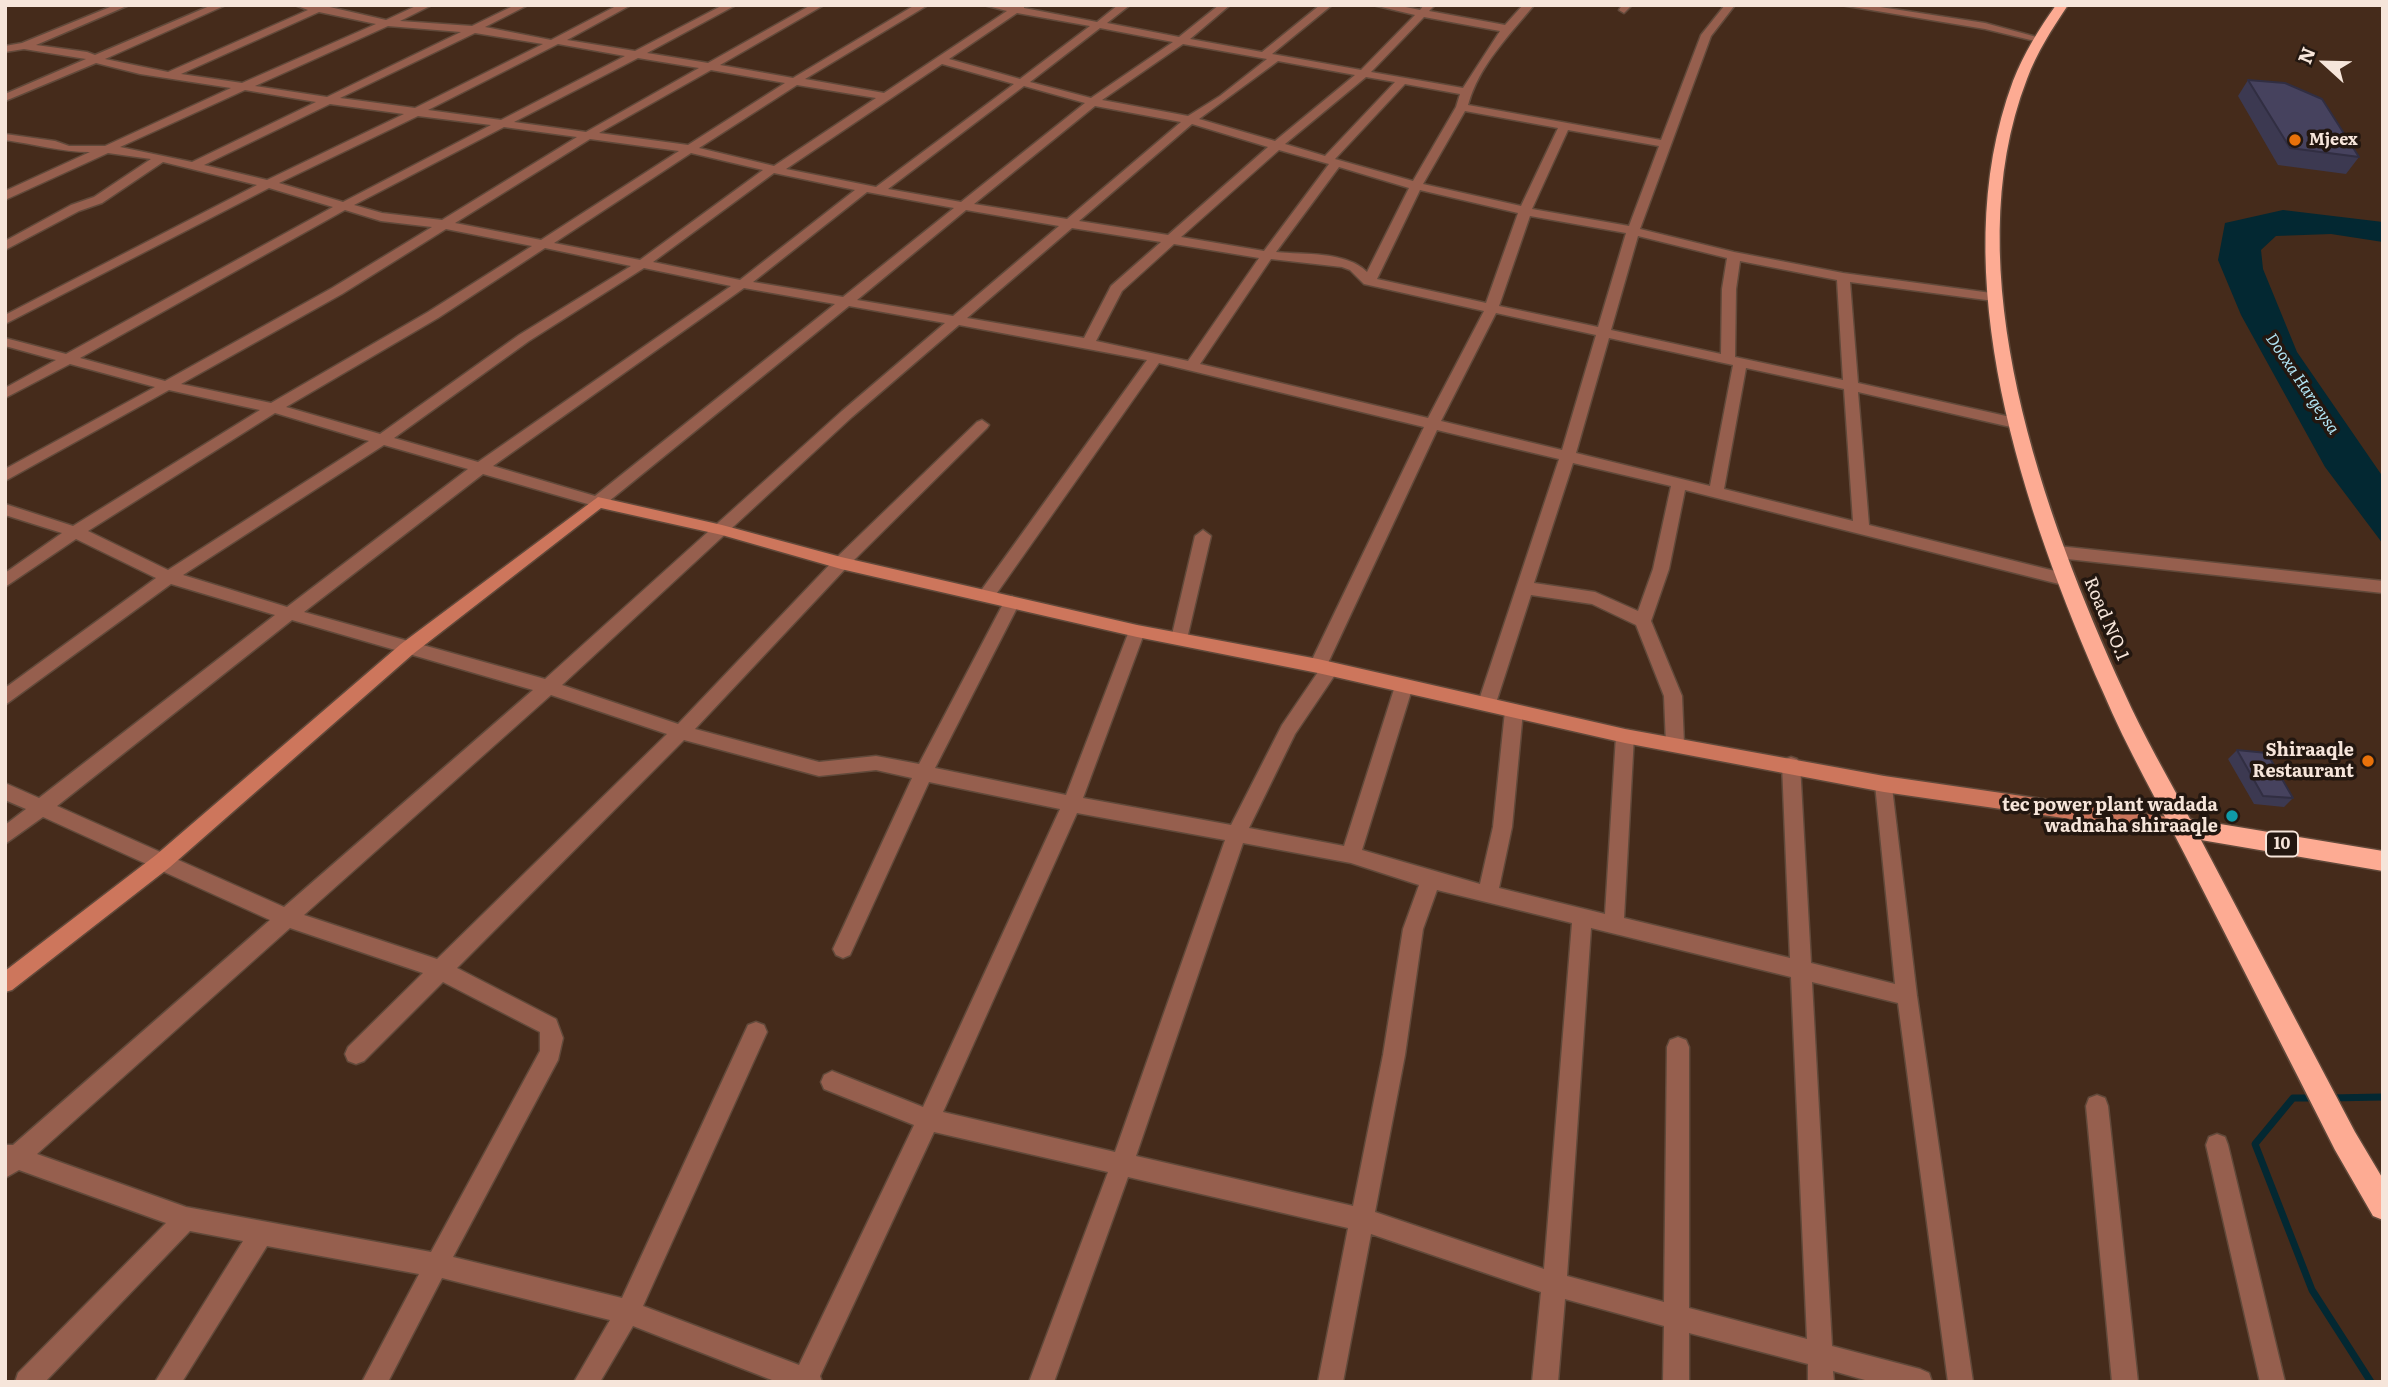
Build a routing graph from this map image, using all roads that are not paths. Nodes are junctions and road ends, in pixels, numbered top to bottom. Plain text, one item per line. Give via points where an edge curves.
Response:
1 (124, 5) edge
2 (221, 5) edge
3 (300, 5) edge
4 (427, 5) edge
5 (523, 5) edge
6 (626, 5) edge
7 (732, 5) edge
8 (923, 5) edge
9 (989, 5) edge
10 (1125, 5) edge
11 (1225, 5) edge
12 (1327, 5) edge
13 (1378, 5) edge
14 (1529, 5) edge
15 (1730, 5) edge
16 (1846, 5) edge
17 (1933, 5) edge
18 (2062, 5) edge
19 (813, 6) edge
20 (322, 7) edge
21 (1020, 7) edge
22 (1426, 9) edge
23 (1927, 16) junction
24 (387, 23) junction
25 (1097, 26) junction
26 (1508, 29) junction
27 (471, 31) junction
28 (2039, 39) junction
29 (555, 42) junction
30 (1179, 42) junction
31 (24, 46) junction
32 (5, 49) edge
33 (636, 54) junction
34 (1270, 56) junction
35 (93, 59) junction
36 (939, 60) junction
37 (713, 67) junction
38 (1363, 74) junction
39 (170, 75) junction
40 (796, 81) junction
41 (1402, 81) junction
42 (1021, 83) junction
43 (243, 87) junction
44 (1466, 92) junction
45 (884, 96) junction
46 (5, 98) edge
47 (328, 100) junction
48 (1093, 102) junction
49 (1462, 107) junction
50 (416, 112) junction
51 (1190, 120) junction
52 (503, 124) junction
53 (1565, 125) junction
54 (588, 135) junction
55 (5, 137) edge
56 (1664, 144) junction
57 (1277, 145) junction
58 (106, 149) junction
59 (689, 149) junction
60 (159, 159) junction
61 (1331, 162) junction
62 (195, 165) junction
63 (774, 169) junction
64 (268, 184) junction
65 (1416, 186) junction
66 (864, 189) junction
67 (878, 191) junction
68 (5, 196) edge
69 (344, 206) junction
70 (964, 207) junction
71 (1525, 211) junction
72 (1068, 223) junction
73 (442, 224) junction
74 (1633, 231) junction
75 (1170, 239) junction
76 (547, 243) junction
77 (5, 246) edge
78 (1267, 255) junction
79 (1734, 256) junction
80 (642, 264) junction
81 (1843, 277) junction
82 (1369, 281) junction
83 (743, 284) junction
84 (1994, 297) junction
85 (849, 301) junction
86 (1491, 309) junction
87 (5, 320) edge
88 (957, 321) junction
89 (1605, 332) junction
90 (5, 342) edge
91 (1088, 343) junction
92 (70, 358) junction
93 (1156, 358) junction
94 (1734, 362) junction
95 (1192, 366) junction
96 (164, 385) junction
97 (1852, 385) junction
98 (5, 394) edge
99 (273, 408) junction
100 (2015, 423) junction
101 (982, 425) dead end
102 (1432, 425) junction
103 (384, 438) junction
104 (1569, 456) junction
105 (480, 468) junction
106 (5, 476) edge
107 (1679, 483) junction
108 (1716, 493) junction
109 (598, 502) junction
110 (5, 509) edge
111 (1860, 529) junction
112 (722, 530) junction
113 (75, 532) junction
114 (1203, 536) dead end
115 (2058, 552) junction
116 (841, 564) junction
117 (169, 577) junction
118 (2067, 580) junction
119 (5, 581) edge
120 (2383, 587) edge
121 (1525, 588) junction
122 (986, 596) junction
123 (1012, 602) junction
124 (288, 613) junction
125 (1643, 621) junction
126 (1137, 631) junction
127 (1179, 639) junction
128 (407, 649) junction
129 (1324, 668) junction
130 (1404, 686) junction
131 (548, 687) junction
132 (5, 698) edge
133 (1487, 703) junction
134 (1514, 711) junction
135 (681, 732) junction
136 (1625, 736) junction
137 (1675, 744) junction
138 (1791, 764) junction
139 (923, 774) junction
140 (1884, 784) junction
141 (5, 791) edge
142 (1072, 804) junction
143 (43, 807) junction
144 (2182, 827) junction
145 (1237, 833) junction
146 (5, 836) edge
147 (1351, 855) junction
148 (2383, 860) edge
149 (163, 861) junction
150 (1431, 880) junction
151 (1487, 894) junction
152 (1581, 917) junction
153 (287, 918) junction
154 (1614, 925) junction
155 (843, 949) dead end
156 (441, 970) junction
157 (1801, 972) junction
158 (5, 984) edge
159 (1906, 996) junction
160 (756, 1032) dead end
161 (1678, 1047) dead end
162 (356, 1054) dead end
163 (832, 1082) dead end
164 (2097, 1106) dead end
165 (928, 1120) junction
166 (2217, 1145) dead end
167 (9, 1160) edge
168 (1122, 1164) junction
169 (2383, 1206) edge
170 (186, 1219) junction
171 (1364, 1220) junction
172 (262, 1233) junction
173 (436, 1265) junction
174 (1552, 1283) junction
175 (628, 1312) junction
176 (1675, 1317) junction
177 (1820, 1353) junction
178 (807, 1381) edge
179 (27, 1382) edge
180 (167, 1382) edge
181 (374, 1382) edge
182 (586, 1382) edge
183 (1041, 1382) edge
184 (1330, 1382) edge
185 (1545, 1382) edge
186 (1676, 1382) edge
187 (1821, 1382) edge
188 (1920, 1382) edge
189 (1961, 1382) edge
190 (2125, 1382) edge
191 (2273, 1382) edge

1 - 31 street
2 - 35 street
3 - 20 street
4 - 24 street
5 - 27 street
6 - 29 street
7 - 33 street
8 - 40 street
9 - 21 street
10 - 25 street
11 - 30 street
12 - 34 street
13 - 22 street
14 - 26 street
15 - 56 street via 1706,35
16 - 23 street
17 - 23 street
18 - 28 highway, Road NO.1
19 - 37 street
20 - 24 street
20 - 39 street
21 - 25 street
21 - 36 street
22 - 26 street
22 - 38 street
23 - 28 street
24 - 27 street
24 - 43 street
25 - 30 street
25 - 42 street
26 - 44 street
27 - 29 street
27 - 47 street
28 - 84 highway, Road NO.1 via 2020,80 2002,140 1993,205
29 - 33 street
29 - 50 street
30 - 34 street
30 - 48 street
31 - 32 street
31 - 35 street
33 - 37 street
33 - 52 street
34 - 38 street
34 - 51 street via 1224,98
35 - 39 street
35 - 46 street
36 - 42 street
36 - 45 street
37 - 40 street
37 - 54 street
38 - 41 street
38 - 57 street
39 - 43 street
40 - 45 street
40 - 59 street
41 - 44 street
41 - 61 street
42 - 48 street
42 - 67 street
43 - 47 street
43 - 58 street
44 - 49 street
45 - 63 street
47 - 50 street
47 - 62 street
48 - 51 street
48 - 70 street
49 - 53 street
49 - 65 street
50 - 52 street
50 - 64 street
51 - 57 street
51 - 72 street
52 - 54 street
52 - 69 street
53 - 56 street
53 - 71 street
54 - 59 street
54 - 73 street
55 - 58 street via 68,149
56 - 74 street
57 - 61 street
57 - 75 street
58 - 60 street
58 - 68 street
59 - 63 street
59 - 76 street
60 - 62 street
60 - 77 street via 98,200
61 - 65 street
61 - 78 street
62 - 64 street
63 - 66 street
63 - 80 street
64 - 69 street
64 - 87 street
65 - 71 street
65 - 82 street
66 - 67 street
66 - 83 street
67 - 70 street
69 - 73 street via 381,217
69 - 92 street
70 - 72 street
70 - 85 street
71 - 74 street
71 - 86 street
72 - 75 street
72 - 88 street
73 - 76 street
73 - 96 street via 337,291
74 - 79 street
74 - 89 street
75 - 78 street
75 - 91 street via 1116,289
76 - 80 street
76 - 99 street
78 - 82 street via 1344,263
78 - 95 street
79 - 81 street
79 - 94 street via 1729,289
80 - 83 street
80 - 103 street via 524,338
81 - 84 street
81 - 97 street
82 - 86 street
83 - 85 street
83 - 105 street
84 - 100 highway, Road NO.1
85 - 88 street
85 - 109 street
86 - 89 street
86 - 102 street
88 - 91 street
88 - 112 street via 846,414
89 - 94 street
89 - 104 street
90 - 92 street
91 - 93 street
92 - 96 street
92 - 98 street
93 - 95 street
93 - 122 street
94 - 97 street
94 - 108 street
95 - 102 street
96 - 99 street
96 - 106 street
97 - 100 street
97 - 111 street
99 - 103 street
99 - 113 street
100 - 115 highway, Road NO.1
101 - 116 street
102 - 104 street
102 - 129 street
103 - 105 street
103 - 117 street
104 - 107 street
104 - 121 street
105 - 109 street
105 - 124 street
107 - 108 street
107 - 125 street via 1661,569
108 - 111 street
109 - 112 street
109 - 128 street
110 - 113 street
111 - 118 street
112 - 116 street
112 - 131 street
113 - 117 street
113 - 119 street
114 - 127 street
115 - 118 highway, Road NO.1
115 - 120 street
116 - 122 street
116 - 135 street
117 - 124 street
117 - 132 street
118 - 144 highway, Road NO.1 via 2114,694
121 - 125 street via 1595,598
121 - 133 street
122 - 123 street
123 - 126 street
123 - 139 street
124 - 128 street
124 - 143 street
125 - 137 street via 1673,696
126 - 127 street
126 - 142 street
127 - 129 street
128 - 131 street
128 - 149 street
129 - 130 street
129 - 145 street
130 - 133 street
130 - 147 street
131 - 135 street
131 - 153 street
133 - 134 street
134 - 136 street
134 - 151 street via 1499,847
135 - 139 street via 819,769 876,764
135 - 156 street
136 - 137 street
136 - 154 street
137 - 138 street
138 - 140 street
138 - 157 street
139 - 142 street
139 - 155 street
140 - 144 street
140 - 159 street
141 - 143 street
142 - 145 street
142 - 165 street
143 - 146 street
143 - 149 street
144 - 148 highway, 10
144 - 169 highway, Road NO.1
145 - 147 street
145 - 168 street
147 - 150 street
149 - 153 street
149 - 158 street
150 - 151 street
150 - 171 street via 1413,929
151 - 152 street
152 - 154 street
152 - 174 street via 1565,1172
153 - 156 street
153 - 167 street
154 - 157 street
156 - 162 street
156 - 173 street via 549,1026 552,1038 550,1053
157 - 159 street
157 - 177 street
159 - 189 street
160 - 175 street
161 - 176 street
163 - 165 street
164 - 190 street
165 - 168 street
165 - 178 street
166 - 191 street
167 - 170 street
168 - 171 street
168 - 183 street
170 - 172 street
170 - 179 street
171 - 174 street
171 - 184 street
172 - 173 street
172 - 180 street
173 - 175 street
173 - 181 street
174 - 176 street
174 - 185 street
175 - 178 street
175 - 182 street
176 - 177 street
176 - 186 street
177 - 187 street
177 - 188 street

